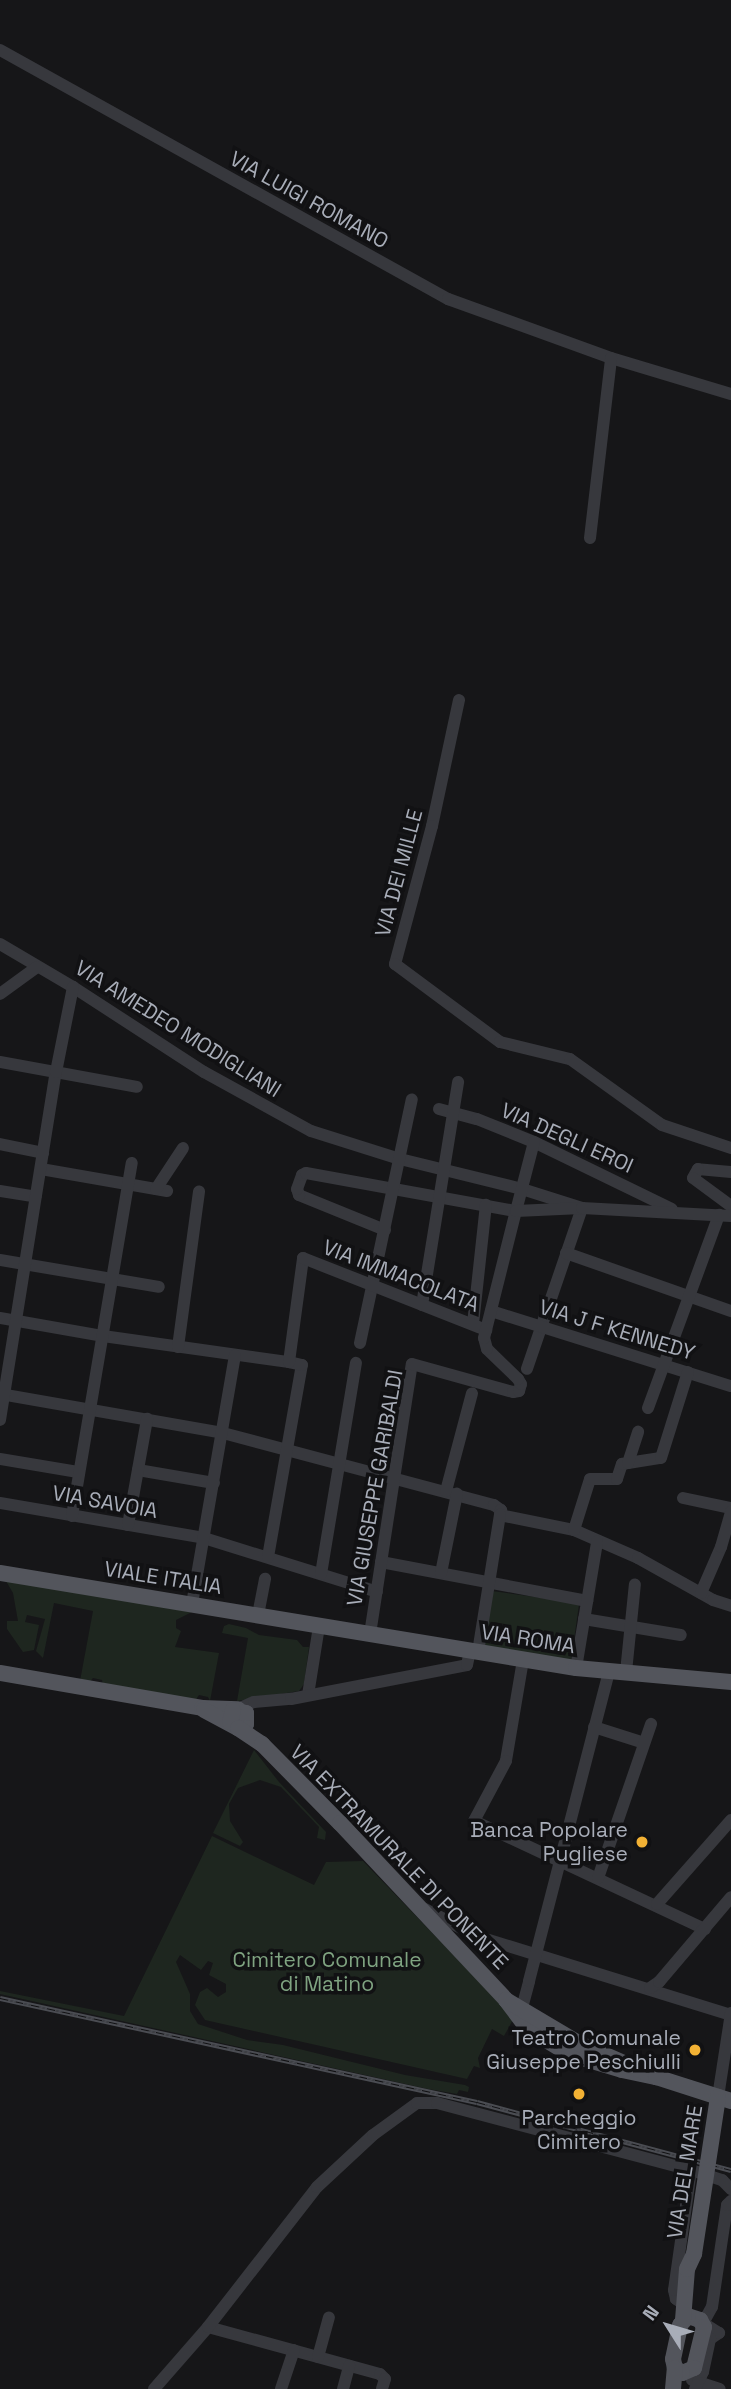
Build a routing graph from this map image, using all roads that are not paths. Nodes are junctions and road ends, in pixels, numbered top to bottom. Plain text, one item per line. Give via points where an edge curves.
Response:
1 (0, 50) edge
2 (611, 358) junction
3 (731, 394) edge
4 (590, 538) dead end
5 (459, 700) dead end
6 (0, 944) edge
7 (37, 967) junction
8 (73, 986) junction
9 (0, 994) edge
10 (0, 1062) edge
11 (56, 1072) junction
12 (458, 1082) dead end
13 (137, 1087) dead end
14 (412, 1099) dead end
15 (439, 1109) dead end
16 (453, 1112) junction
17 (534, 1142) junction
18 (0, 1144) edge
19 (731, 1147) edge
20 (183, 1148) dead end
21 (43, 1153) junction
22 (400, 1159) junction
23 (132, 1163) dead end
24 (41, 1169) junction
25 (443, 1171) junction
26 (731, 1172) edge
27 (129, 1185) junction
28 (393, 1189) junction
29 (522, 1189) junction
30 (0, 1191) edge
31 (199, 1191) dead end
32 (36, 1196) junction
33 (439, 1197) junction
34 (486, 1205) junction
35 (731, 1206) edge
36 (582, 1208) junction
37 (516, 1211) junction
38 (675, 1211) junction
39 (725, 1216) edge
40 (385, 1230) junction
41 (566, 1253) junction
42 (0, 1260) edge
43 (24, 1264) junction
44 (111, 1278) junction
45 (373, 1286) junction
46 (159, 1287) dead end
47 (689, 1296) junction
48 (422, 1305) junction
49 (491, 1311) junction
50 (731, 1311) edge
51 (0, 1318) edge
52 (16, 1321) junction
53 (473, 1324) junction
54 (540, 1327) junction
55 (486, 1329) junction
56 (103, 1336) junction
57 (360, 1343) dead end
58 (178, 1347) junction
59 (235, 1356) junction
60 (289, 1362) junction
61 (356, 1363) dead end
62 (663, 1365) junction
63 (527, 1369) dead end
64 (688, 1373) junction
65 (731, 1386) edge
66 (472, 1393) dead end
67 (2, 1394) edge
68 (648, 1408) dead end
69 (90, 1409) junction
70 (147, 1419) junction
71 (0, 1420) edge
72 (638, 1432) dead end
73 (223, 1433) junction
74 (287, 1449) junction
75 (0, 1459) edge
76 (339, 1462) junction
77 (628, 1463) junction
78 (138, 1470) junction
79 (78, 1472) junction
80 (394, 1477) junction
81 (214, 1483) junction
82 (452, 1493) junction
83 (683, 1498) dead end
84 (0, 1503) edge
85 (731, 1510) edge
86 (500, 1515) junction
87 (72, 1516) junction
88 (128, 1525) junction
89 (574, 1530) junction
90 (204, 1538) junction
91 (597, 1542) junction
92 (268, 1557) junction
93 (381, 1562) junction
94 (0, 1573) edge
95 (442, 1573) junction
96 (321, 1574) junction
97 (265, 1579) dead end
98 (489, 1584) junction
99 (635, 1584) dead end
100 (377, 1592) junction
101 (701, 1593) junction
102 (587, 1601) junction
103 (192, 1604) junction
104 (731, 1606) edge
105 (258, 1615) junction
106 (584, 1619) junction
107 (319, 1626) junction
108 (631, 1626) junction
109 (370, 1634) junction
110 (681, 1635) dead end
111 (474, 1652) junction
112 (523, 1660) junction
113 (576, 1668) junction
114 (609, 1671) junction
115 (0, 1672) edge
116 (626, 1672) junction
117 (731, 1682) edge
118 (308, 1695) junction
119 (240, 1719) junction
120 (651, 1724) dead end
121 (594, 1727) junction
122 (645, 1743) junction
123 (731, 1820) edge
124 (561, 1860) junction
125 (598, 1878) junction
126 (730, 1898) edge
127 (657, 1904) junction
128 (441, 1925) junction
129 (705, 1929) junction
130 (536, 1952) junction
131 (650, 1988) junction
132 (519, 2011) junction
133 (731, 2014) edge
134 (725, 2099) edge
135 (691, 2170) junction
136 (731, 2189) edge
137 (731, 2201) edge
138 (691, 2316) junction
139 (329, 2317) dead end
140 (208, 2327) junction
141 (715, 2337) edge
142 (294, 2350) junction
143 (318, 2357) junction
144 (349, 2366) junction
145 (687, 2380) edge
146 (154, 2389) edge
147 (281, 2389) edge
148 (343, 2389) edge
149 (382, 2389) edge
150 (673, 2389) edge
151 (720, 2389) edge

1 - 2 street, VIA LUIGI ROMANO via 448,299
2 - 3 street, VIA LUIGI ROMANO
2 - 4 street
5 - 19 street, VIA DEI MILLE via 395,964 500,1042 570,1059 662,1125
6 - 7 street, VIA AMEDEO MODIGLIANI
7 - 8 street, VIA AMEDEO MODIGLIANI
7 - 9 street
8 - 11 street
8 - 22 street, VIA AMEDEO MODIGLIANI via 204,1072 311,1131
10 - 11 street
11 - 13 street
11 - 21 street
12 - 16 street
14 - 22 street
15 - 16 street, VIA DEGLI EROI
16 - 17 street, VIA DEGLI EROI
16 - 25 street
17 - 29 street
17 - 38 street, VIA DEGLI EROI
18 - 21 street
20 - 27 street via 161,1190
21 - 24 street
22 - 25 street, VIA AMEDEO MODIGLIANI
22 - 28 street
23 - 27 street
24 - 27 street
24 - 32 street
25 - 29 street, VIA AMEDEO MODIGLIANI
25 - 33 street
26 - 35 street via 698,1169 693,1178
27 - 44 street
28 - 33 street
28 - 40 street
28 - 40 street via 306,1173 297,1189 299,1195 318,1204
29 - 36 street, VIA AMEDEO MODIGLIANI
29 - 37 street
30 - 32 street
31 - 58 street
32 - 43 street
33 - 34 street
33 - 48 street
34 - 37 street
34 - 53 street
36 - 37 street
36 - 38 street
36 - 41 street
37 - 49 street
38 - 39 street
39 - 47 street
40 - 45 street
41 - 47 street
41 - 54 street
42 - 43 street
43 - 44 street
43 - 52 street
44 - 46 street
44 - 56 street
45 - 48 street, VIA IMMACOLATA
45 - 57 street
45 - 60 street, VIA IMMACOLATA via 303,1258
47 - 50 street
47 - 62 street
48 - 53 street, VIA IMMACOLATA
49 - 54 street, VIA J F KENNEDY
49 - 55 street
51 - 52 street
52 - 56 street
52 - 67 street
53 - 55 street, VIA IMMACOLATA
54 - 62 street, VIA J F KENNEDY
54 - 63 street
55 - 80 street, VIA GIUSEPPE GARIBALDI via 487,1349 522,1384 520,1391 412,1364
56 - 58 street
56 - 69 street
58 - 59 street
59 - 60 street
59 - 73 street
60 - 74 street via 302,1365
61 - 76 street
62 - 64 street, VIA J F KENNEDY
62 - 68 street
64 - 65 street, VIA J F KENNEDY
64 - 77 street via 661,1458
66 - 82 street
67 - 69 street
67 - 71 street
69 - 70 street
69 - 79 street
70 - 73 street
70 - 78 street
72 - 77 street
73 - 74 street
73 - 81 street
74 - 76 street
74 - 92 street
75 - 79 street
76 - 80 street
76 - 96 street
77 - 89 street via 622,1464 617,1479 590,1479
78 - 81 street
78 - 88 street
79 - 87 street
80 - 82 street
80 - 93 street, VIA GIUSEPPE GARIBALDI
81 - 90 street
82 - 86 street via 495,1505
82 - 95 street
83 - 85 street
84 - 87 street, VIA SAVOIA
85 - 101 street
86 - 89 street
86 - 98 street
87 - 88 street, VIA SAVOIA
88 - 90 street, VIA SAVOIA
89 - 91 street
90 - 92 street, VIA SAVOIA
90 - 103 street
91 - 101 street via 638,1558
91 - 102 street
92 - 96 street, VIA SAVOIA
93 - 95 street
93 - 100 street, VIA GIUSEPPE GARIBALDI
94 - 103 main road, VIALE ITALIA
95 - 98 street
96 - 100 street, VIA SAVOIA
97 - 105 street
98 - 102 street
98 - 111 street
99 - 108 street
100 - 109 street, VIA GIUSEPPE GARIBALDI
101 - 104 street
102 - 106 street
103 - 105 main road, VIALE ITALIA
105 - 107 main road, VIALE ITALIA
106 - 108 street
106 - 113 street
107 - 109 main road, VIA ROMA
107 - 118 street
108 - 110 street
108 - 116 street
109 - 111 main road, VIA ROMA
111 - 112 main road, VIA ROMA
111 - 118 street via 467,1665
112 - 113 main road, VIA ROMA
112 - 124 street via 506,1761 474,1821
113 - 114 main road, VIA ROMA
114 - 116 main road, VIA ROMA
114 - 121 street
115 - 119 main road
116 - 117 main road, VIA ROMA
118 - 119 street via 254,1702
119 - 128 main road, VIA EXTRAMURALE DI PONENTE
120 - 122 street
121 - 122 street
121 - 124 street
122 - 125 street
123 - 127 street
124 - 125 street
124 - 130 street
125 - 127 street
126 - 129 street
127 - 129 street
128 - 130 street
128 - 132 main road, VIA EXTRAMURALE DI PONENTE
129 - 131 street
130 - 131 street
130 - 132 street
131 - 133 street
132 - 134 main road, VIA EXTRAMURALE DI PONENTE via 532,2032 569,2054
133 - 134 street
134 - 138 main road, VIA DEL MARE, bridge via 694,2254
135 - 136 street via 722,2179
135 - 138 street via 674,2290
135 - 140 street via 437,2104 417,2103 373,2134 317,2187
137 - 138 street via 712,2307
138 - 141 main road, VIA DEL MARE
138 - 145 main road, VIA DEL MARE via 673,2359
139 - 143 street
140 - 142 street
140 - 146 street
141 - 145 main road, VIA DEL MARE
142 - 143 street
142 - 147 street
143 - 144 street
144 - 148 street
144 - 149 street via 380,2374 385,2379
145 - 150 main road, VIA DEL MARE
145 - 151 street

